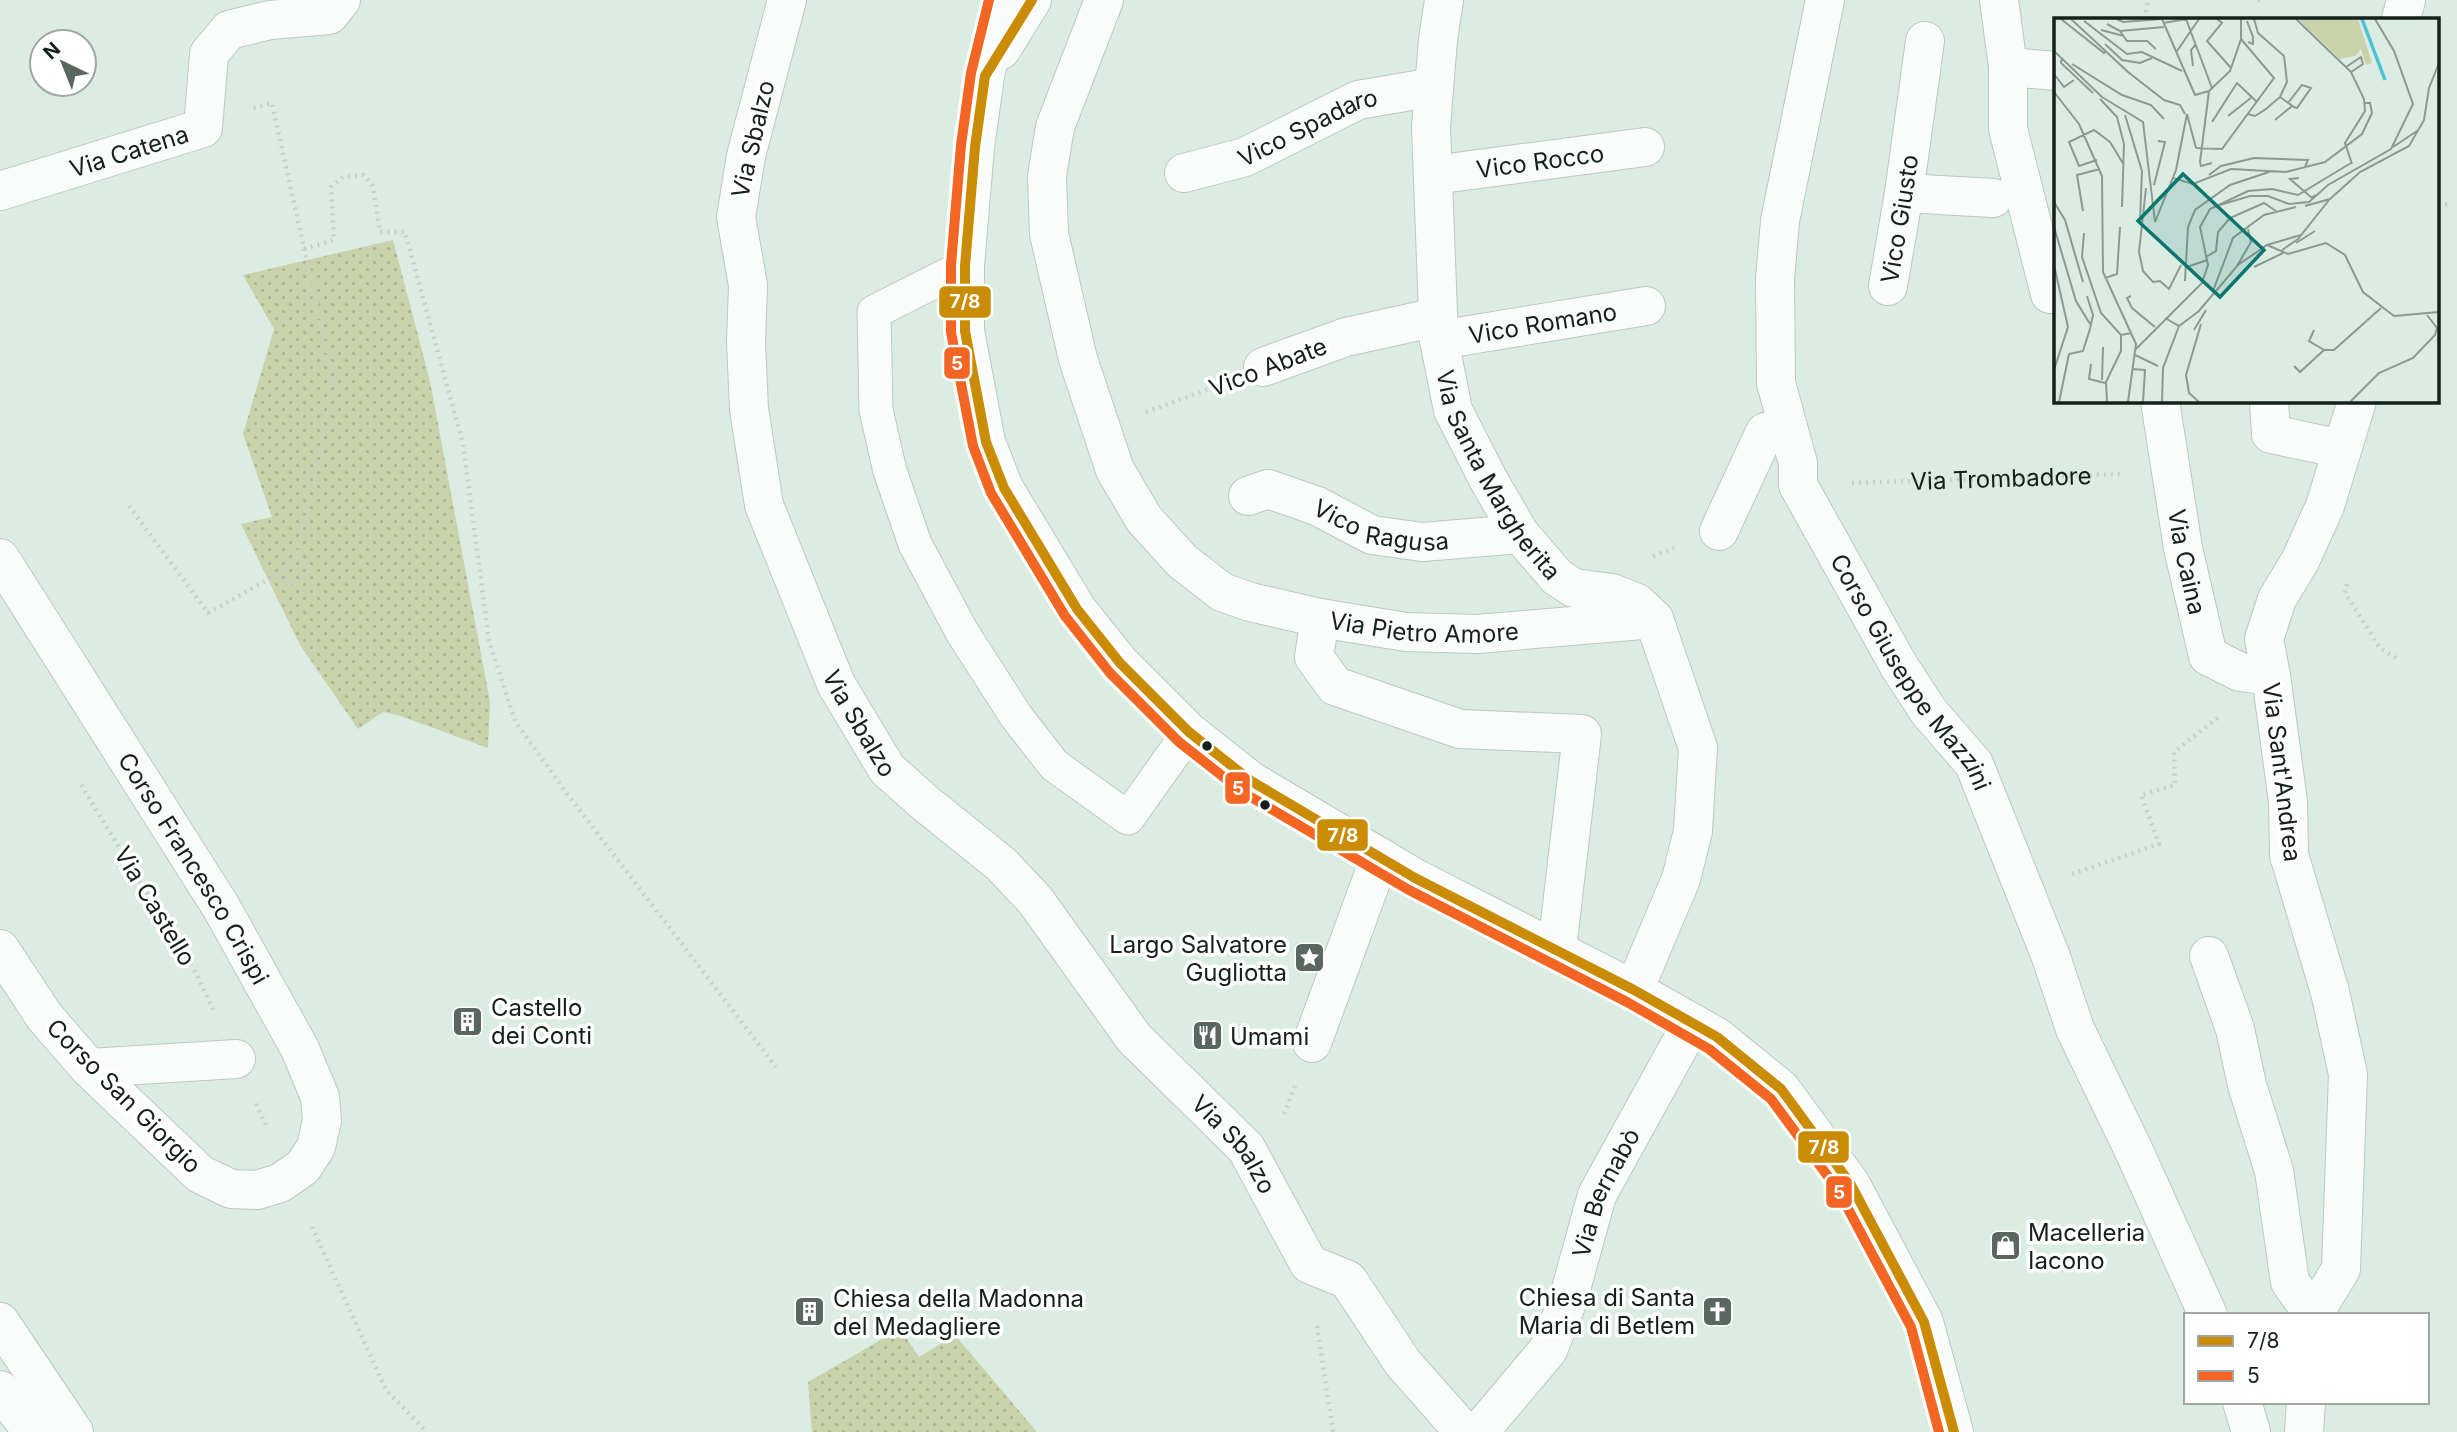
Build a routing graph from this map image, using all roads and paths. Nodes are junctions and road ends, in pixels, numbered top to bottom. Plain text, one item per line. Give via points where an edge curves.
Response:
1 (341, 0) edge
2 (787, 0) edge
3 (1003, 0) edge
4 (1032, 0) edge
5 (1104, 0) edge
6 (1444, 0) edge
7 (1825, 0) edge
8 (1999, 0) edge
9 (2148, 0) edge
10 (2258, 0) edge
11 (2263, 0) edge
12 (2406, 0) edge
13 (2145, 18) edge
14 (2401, 18) edge
15 (1925, 41) dead end
16 (2008, 67) junction
17 (2054, 71) edge
18 (985, 76) junction
19 (1434, 87) junction
20 (203, 128) junction
21 (1645, 147) dead end
22 (1184, 173) dead end
23 (1434, 175) junction
24 (0, 191) edge
25 (1904, 193) junction
26 (1993, 198) dead end
27 (2440, 204) edge
28 (2450, 205) dead end
29 (303, 249) junction
30 (964, 266) junction
31 (1888, 286) dead end
32 (2050, 294) dead end
33 (1646, 306) dead end
34 (1438, 329) junction
35 (1263, 367) joint
36 (2160, 402) edge
37 (2269, 402) edge
38 (2357, 402) edge
39 (1102, 427) junction
40 (1765, 432) dead end
41 (2342, 449) junction
42 (2132, 474) dead end
43 (1798, 485) junction
44 (1248, 496) dead end
45 (129, 506) dead end
46 (1720, 531) dead end
47 (1520, 534) junction
48 (297, 552) junction
49 (0, 558) edge
50 (282, 572) junction
51 (2348, 581) dead end
52 (1320, 618) junction
53 (1654, 619) junction
54 (2399, 660) dead end
55 (2271, 676) junction
56 (2224, 713) dead end
57 (1189, 732) junction
58 (75, 775) dead end
59 (1380, 857) junction
60 (2071, 875) dead end
61 (0, 949) edge
62 (1557, 949) junction
63 (2209, 956) dead end
64 (1634, 990) junction
65 (1692, 1023) junction
66 (1312, 1043) dead end
67 (236, 1059) junction
68 (776, 1067) dead end
69 (89, 1068) junction
70 (266, 1125) dead end
71 (279, 1183) joint
72 (312, 1227) dead end
73 (1338, 1276) junction
74 (2207, 1313) edge
75 (2312, 1313) edge
76 (2314, 1313) edge
77 (0, 1322) edge
78 (0, 1390) edge
79 (2243, 1404) edge
80 (2306, 1404) edge
81 (33, 1432) edge
82 (74, 1432) edge
83 (427, 1432) edge
84 (1333, 1432) edge
85 (1464, 1432) edge
86 (1479, 1432) edge
87 (1954, 1432) edge
88 (2251, 1432) edge
89 (2304, 1432) edge

1 - 20 street, Via Catena via 330,15 270,20 229,30 209,54
2 - 73 street, Via Sbalzo via 746,156 736,217 748,285 749,409 764,505 836,684 887,769 1001,864 1035,900 1134,1038 1246,1148 1309,1264
3 - 18 street
4 - 18 street
5 - 39 street via 1055,127 1046,176 1049,234 1078,359
6 - 19 street, Via Santa Margherita
7 - 43 street, Corso Giuseppe Mazzini via 1780,221 1775,279 1776,383 1798,463
8 - 16 street
9 - 13 path
10 - 11 path
12 - 14 street
15 - 25 street, Vico Giusto
16 - 17 street
16 - 32 street via 2008,129
18 - 30 street
19 - 22 street, Vico Spadaro via 1357,100 1245,157
19 - 23 street, Via Santa Margherita
20 - 24 street, Via Catena
20 - 29 path via 220,117 272,103
21 - 23 street, Vico Rocco
23 - 34 street, Via Santa Margherita
25 - 26 street
25 - 31 street, Vico Giusto
27 - 28 path
29 - 48 path via 332,375 320,457
29 - 68 path via 334,240 331,187 342,177 363,175 373,186 380,232 405,232 463,444 489,641 515,721
30 - 57 street via 965,331 978,411 1004,488 1077,609 1120,663
30 - 57 lane via 874,312 876,410 890,471 915,544 962,632 1016,716 1055,765 1128,818
33 - 34 street, Vico Romano
34 - 35 street, Vico Abate via 1346,337
34 - 47 street, Via Santa Margherita via 1453,410
35 - 39 path, Vico Abate
36 - 55 street, Via Caina via 2183,548 2208,656 2240,672
37 - 41 street via 2272,434
38 - 41 street, Via Sant'Andrea
39 - 52 street via 1115,470 1143,519 1181,561 1222,592
40 - 46 street
41 - 55 street, Via Sant'Andrea via 2325,506 2277,599 2263,639
42 - 43 path, Via Trombadore
43 - 74 street, Corso Giuseppe Mazzini via 1899,666 1929,712 1974,764 2052,957 2074,1029
44 - 47 street, Vico Ragusa via 1268,489 1317,506 1373,535 1422,542
45 - 50 path via 208,613
47 - 53 street, Via Santa Margherita via 1557,577 1574,588 1612,593 1637,603
48 - 50 path via 294,565
48 - 50 path via 307,572 290,584
49 - 71 street, Corso Francesco Crispi via 221,907 300,1049 320,1097 322,1121 316,1147 303,1167
51 - 54 path via 2345,593 2379,648
52 - 53 street, Via Pietro Amore via 1406,632 1477,634
52 - 62 street, Via Pietro Amore via 1314,657 1335,687 1460,729 1582,734
53 - 64 street via 1698,748 1693,831 1681,879
55 - 76 street, Via Sant'Andrea via 2288,802 2290,855 2330,992 2348,1074 2341,1269
56 - 60 path via 2174,752 2175,785 2141,795 2159,844
57 - 59 street via 1251,781
58 - 67 path, Via Castello via 197,975
59 - 62 street
59 - 66 street
61 - 69 street, Corso San Giorgio via 44,1016
62 - 64 street
63 - 75 street via 2235,1029 2274,1171 2290,1282
64 - 65 street
65 - 86 street, Via Bernabò via 1597,1195 1568,1300 1548,1350
65 - 87 street via 1717,1037 1781,1089 1850,1183 1924,1322
67 - 69 street
67 - 70 path, Via Castello
69 - 71 street, Corso San Giorgio via 200,1174 231,1189 257,1190
72 - 83 path via 386,1390
73 - 84 path via 1315,1315
73 - 85 street, Via Sbalzo via 1403,1363
77 - 82 street
78 - 81 street
79 - 88 street
80 - 89 street

